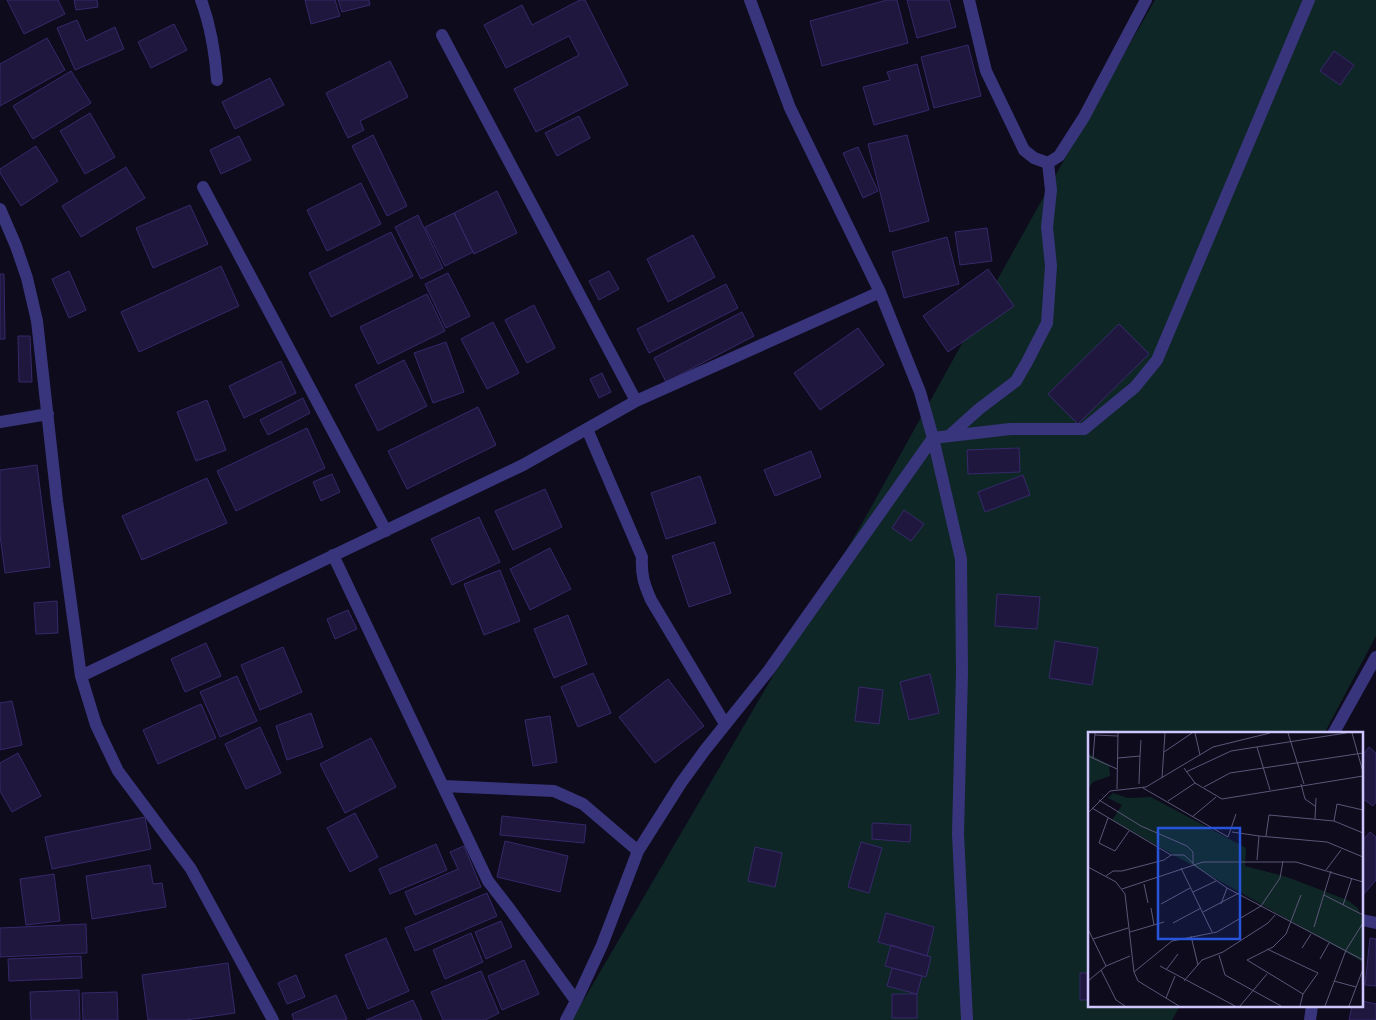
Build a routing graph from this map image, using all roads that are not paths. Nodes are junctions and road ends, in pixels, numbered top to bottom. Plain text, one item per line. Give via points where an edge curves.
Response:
1 (201, 0) edge
2 (750, 0) edge
3 (969, 0) edge
4 (1146, 0) edge
5 (1309, 0) edge
6 (442, 35) dead end
7 (217, 80) dead end
8 (1048, 163) junction
9 (203, 187) dead end
10 (0, 209) edge
11 (880, 292) junction
12 (636, 401) junction
13 (48, 414) junction
14 (0, 422) edge
15 (587, 429) junction
16 (949, 436) junction
17 (933, 438) junction
18 (386, 531) junction
19 (332, 555) junction
20 (1376, 657) edge
21 (81, 676) junction
22 (725, 724) junction
23 (1334, 732) edge
24 (443, 786) junction
25 (638, 851) junction
26 (576, 1001) junction
27 (274, 1020) edge
28 (566, 1020) edge
29 (967, 1020) edge

1 - 7 street via 214,49
2 - 11 street via 790,108
3 - 8 street via 986,72 1024,150
4 - 8 street via 1084,117 1059,156
5 - 16 street via 1157,360 1135,387 1084,429 1010,429
6 - 12 street
8 - 16 street via 1051,190 1047,227 1051,266 1047,322 1016,381
9 - 18 street
10 - 13 street via 16,246 38,321
11 - 12 street
11 - 17 street via 920,392
12 - 15 street
13 - 14 street
13 - 21 street
15 - 18 street via 523,465
15 - 22 street via 642,557 644,583 651,600
16 - 17 street
17 - 22 street via 769,670
17 - 29 street via 962,559 958,834
18 - 19 street
19 - 21 street
19 - 24 street
20 - 23 street
21 - 27 street via 96,725 118,771 191,869
22 - 25 street via 681,783
24 - 25 street via 554,791 583,804
24 - 26 street via 488,881
25 - 26 street via 602,945
26 - 28 street

